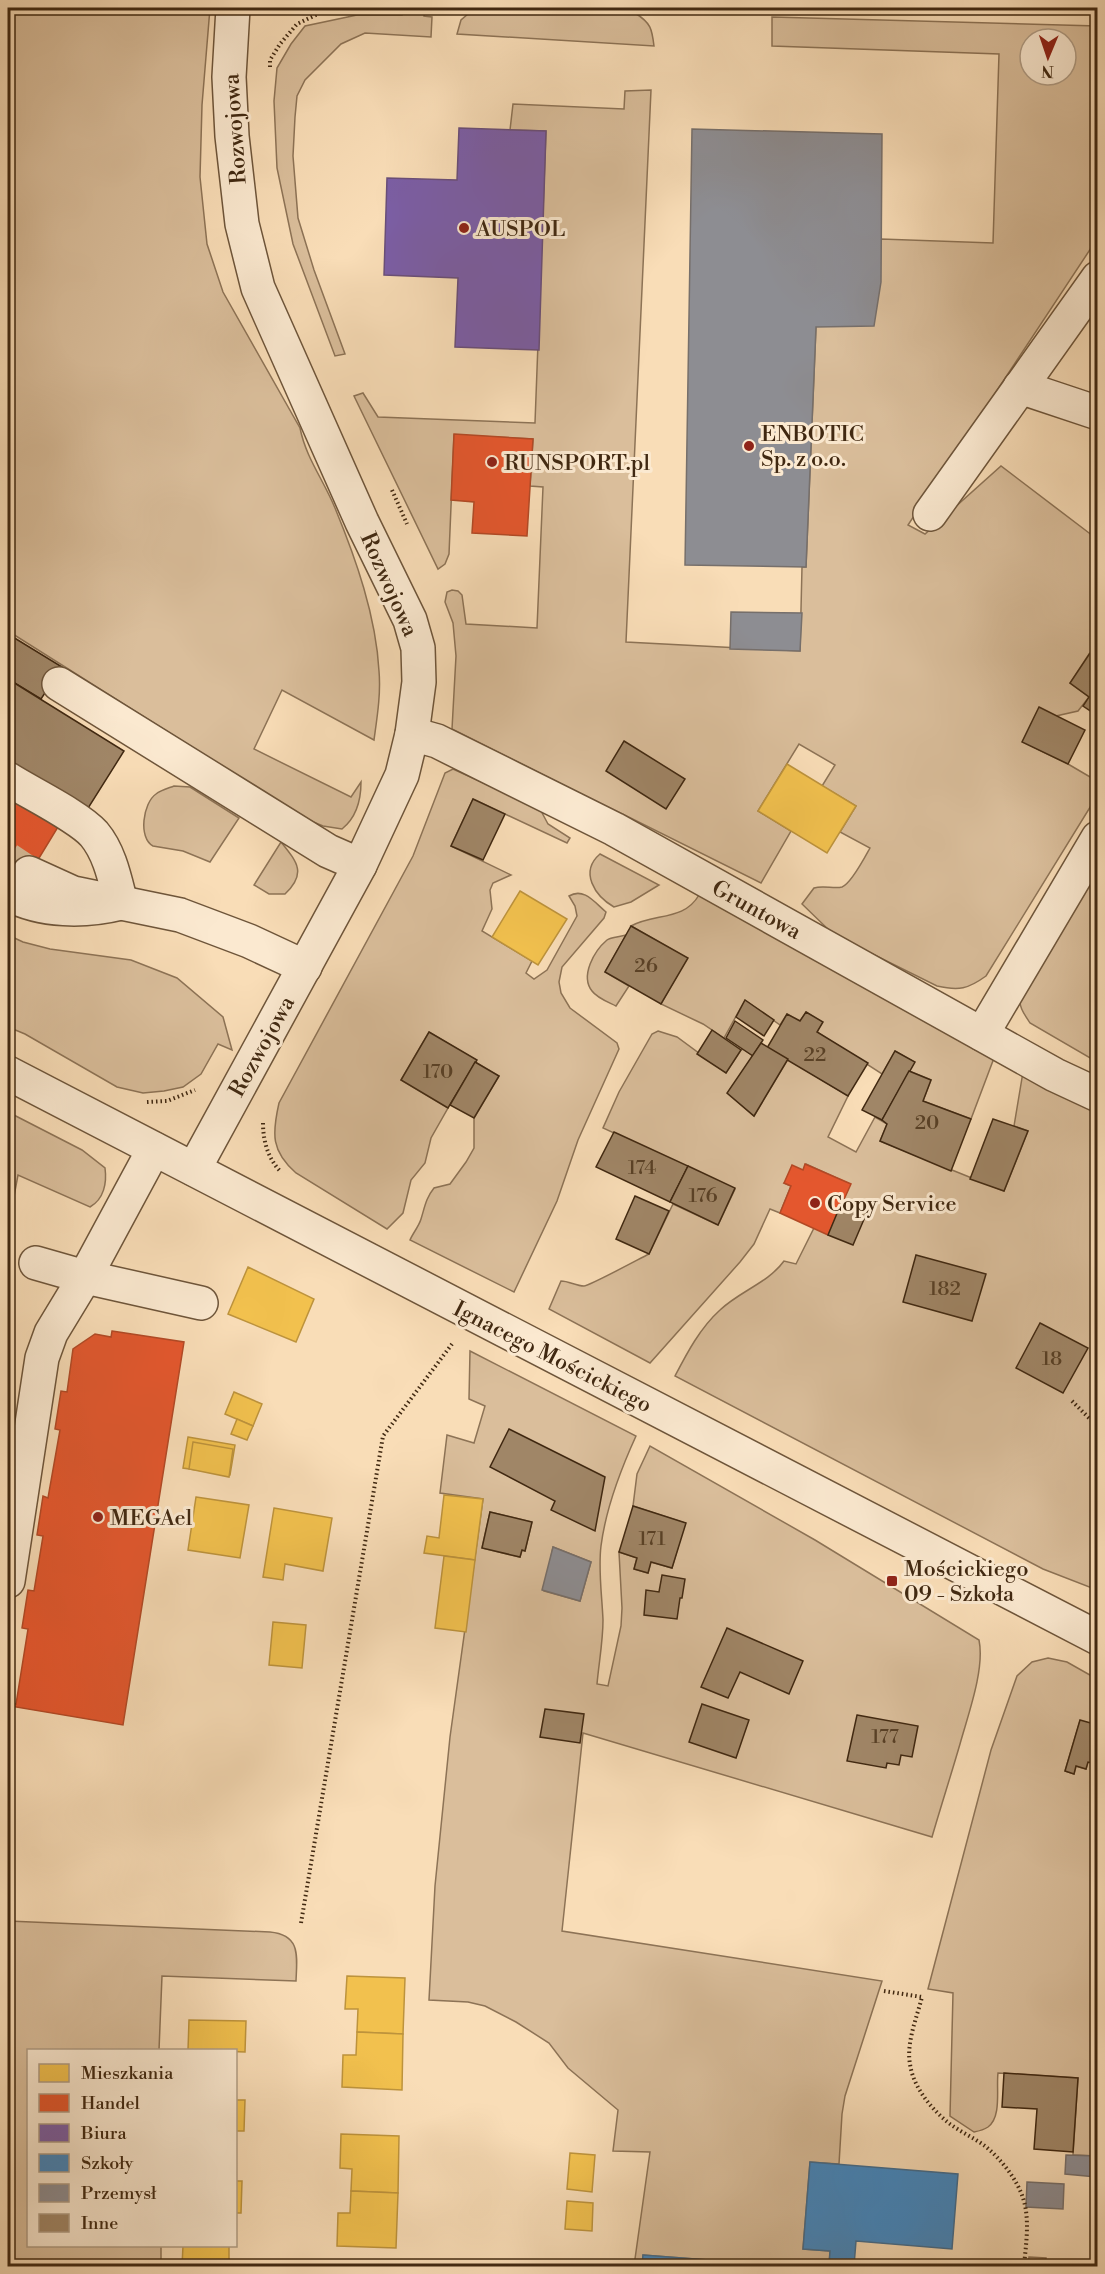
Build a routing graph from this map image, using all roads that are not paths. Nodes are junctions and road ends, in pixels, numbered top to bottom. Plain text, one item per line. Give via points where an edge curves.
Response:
1 (234, 8) edge
2 (1098, 278) edge
3 (1020, 387) junction
4 (1098, 413) edge
5 (930, 514) dead end
6 (59, 684) dead end
7 (412, 734) junction
8 (8, 779) edge
9 (1098, 838) edge
10 (360, 865) junction
11 (18, 884) tunnel mouth
12 (122, 903) junction
13 (305, 967) junction
14 (982, 1034) junction
15 (8, 1073) edge
16 (1098, 1095) edge
17 (154, 1149) junction
18 (194, 1169) junction
19 (36, 1263) dead end
20 (85, 1277) junction
21 (201, 1303) dead end
22 (8, 1581) edge
23 (1098, 1638) edge

1 - 7 street, Rozwojowa via 229,77 242,224 258,288 410,620 418,648 419,682
2 - 3 street
3 - 4 street
3 - 5 street
6 - 10 street via 328,851
7 - 10 street, Rozwojowa via 402,775
7 - 14 street, Gruntowa via 437,741 614,829
8 - 12 street via 95,835 108,857
9 - 14 street
10 - 13 street, Rozwojowa
11 - 12 street
12 - 13 street via 180,915
13 - 18 street, Rozwojowa
14 - 16 street, Gruntowa
15 - 17 street, Ignacego Mościckiego
17 - 18 street, Ignacego Mościckiego
17 - 20 street
18 - 23 street, Ignacego Mościckiego
19 - 20 street
20 - 21 street
20 - 22 street via 51,1332 42,1358

